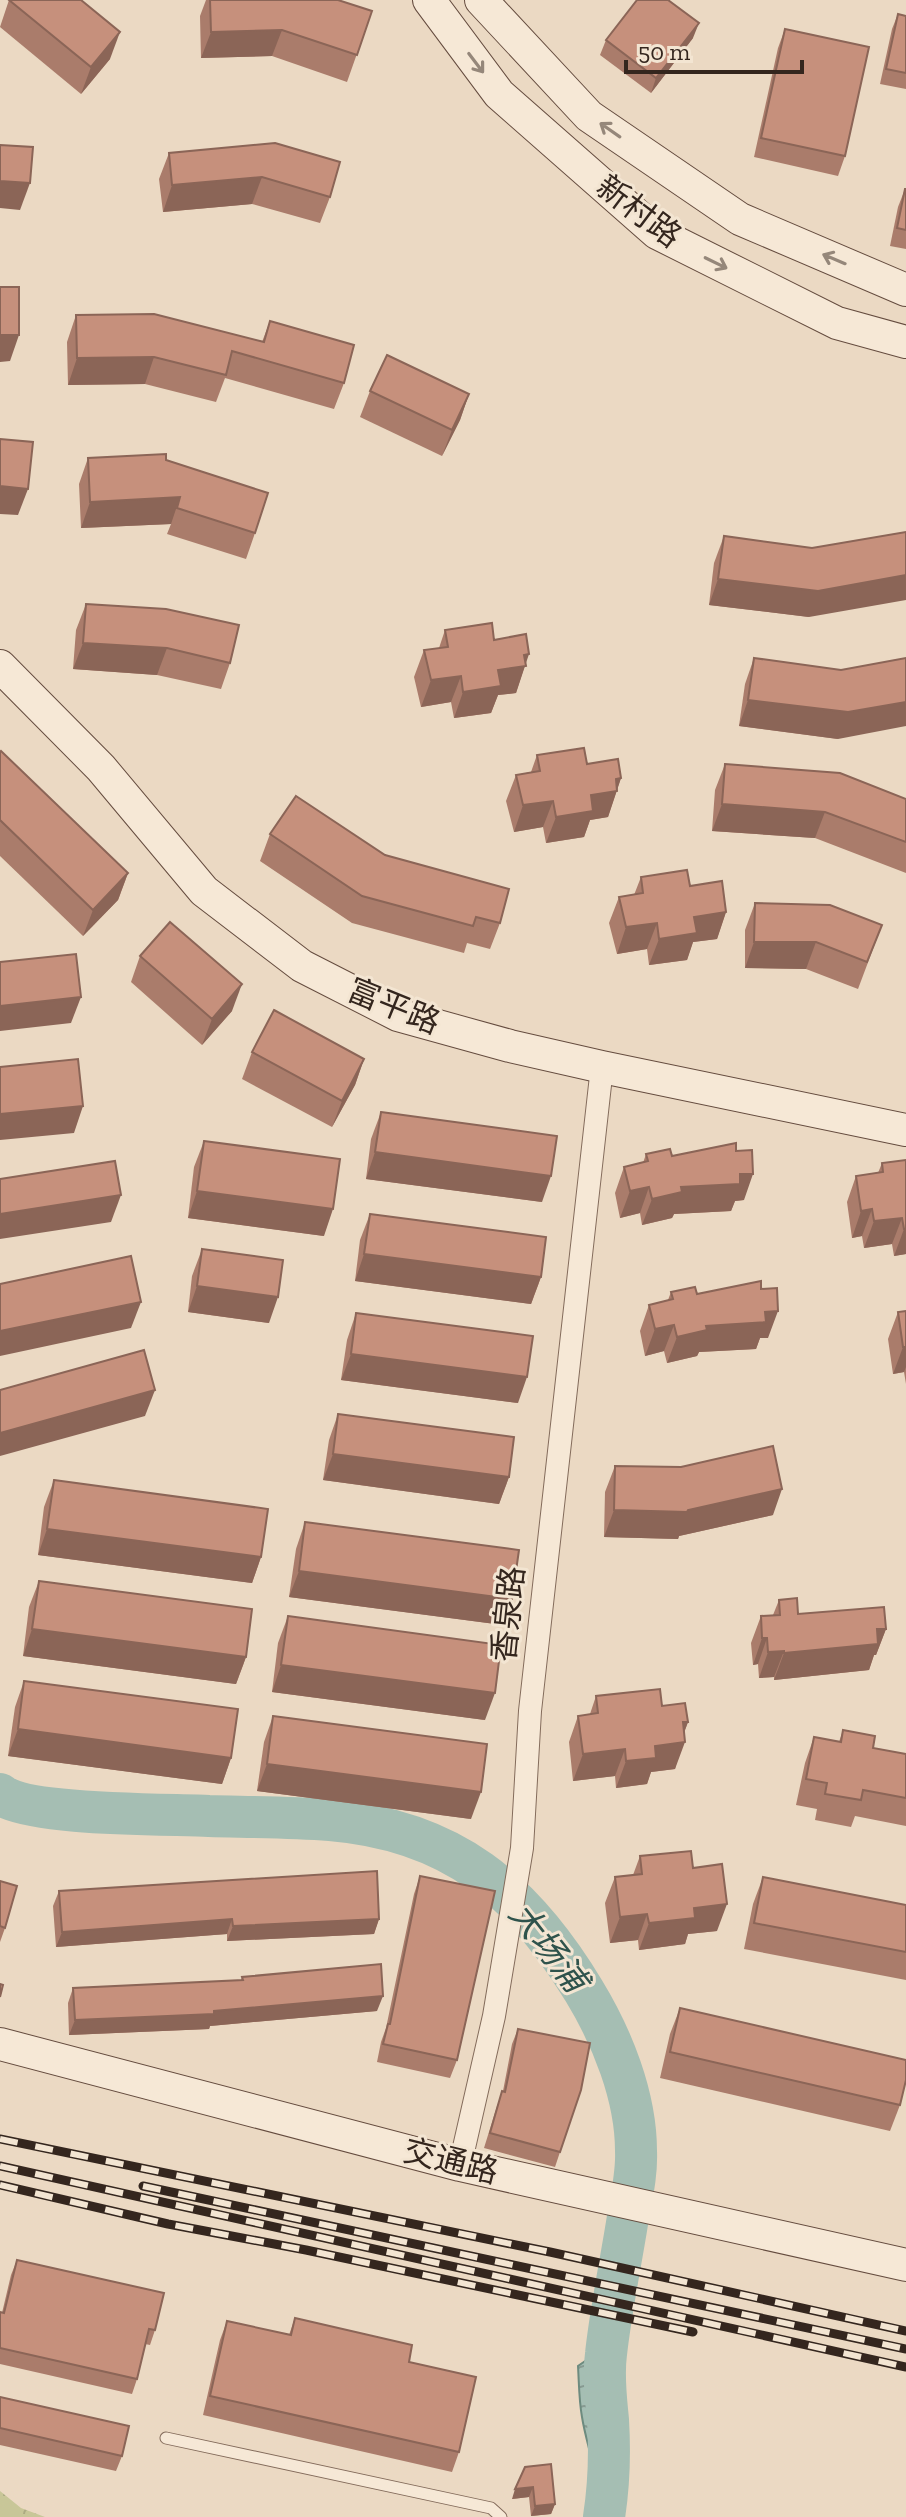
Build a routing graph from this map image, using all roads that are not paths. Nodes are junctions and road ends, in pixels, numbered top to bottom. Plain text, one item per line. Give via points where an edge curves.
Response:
1 (429, 0) edge
2 (481, 0) edge
3 (906, 290) edge
4 (906, 342) edge
5 (0, 666) edge
6 (602, 1067) junction
7 (906, 1130) edge
8 (0, 2044) edge
9 (460, 2165) junction
10 (906, 2265) edge
11 (166, 2438) dead end
12 (501, 2517) edge

1 -> 4 main road, 新村路 via 499,94 657,233 837,323
3 -> 2 main road, 新村路 via 740,219 589,116
5 - 6 main road, 富平路 via 101,768 204,891 302,966 398,1015
6 - 7 main road, 富平路
6 - 9 street, 香泉路 via 530,1711 518,1879
8 - 9 main road, 交通路
9 - 10 main road, 交通路
11 - 12 lane via 491,2508

